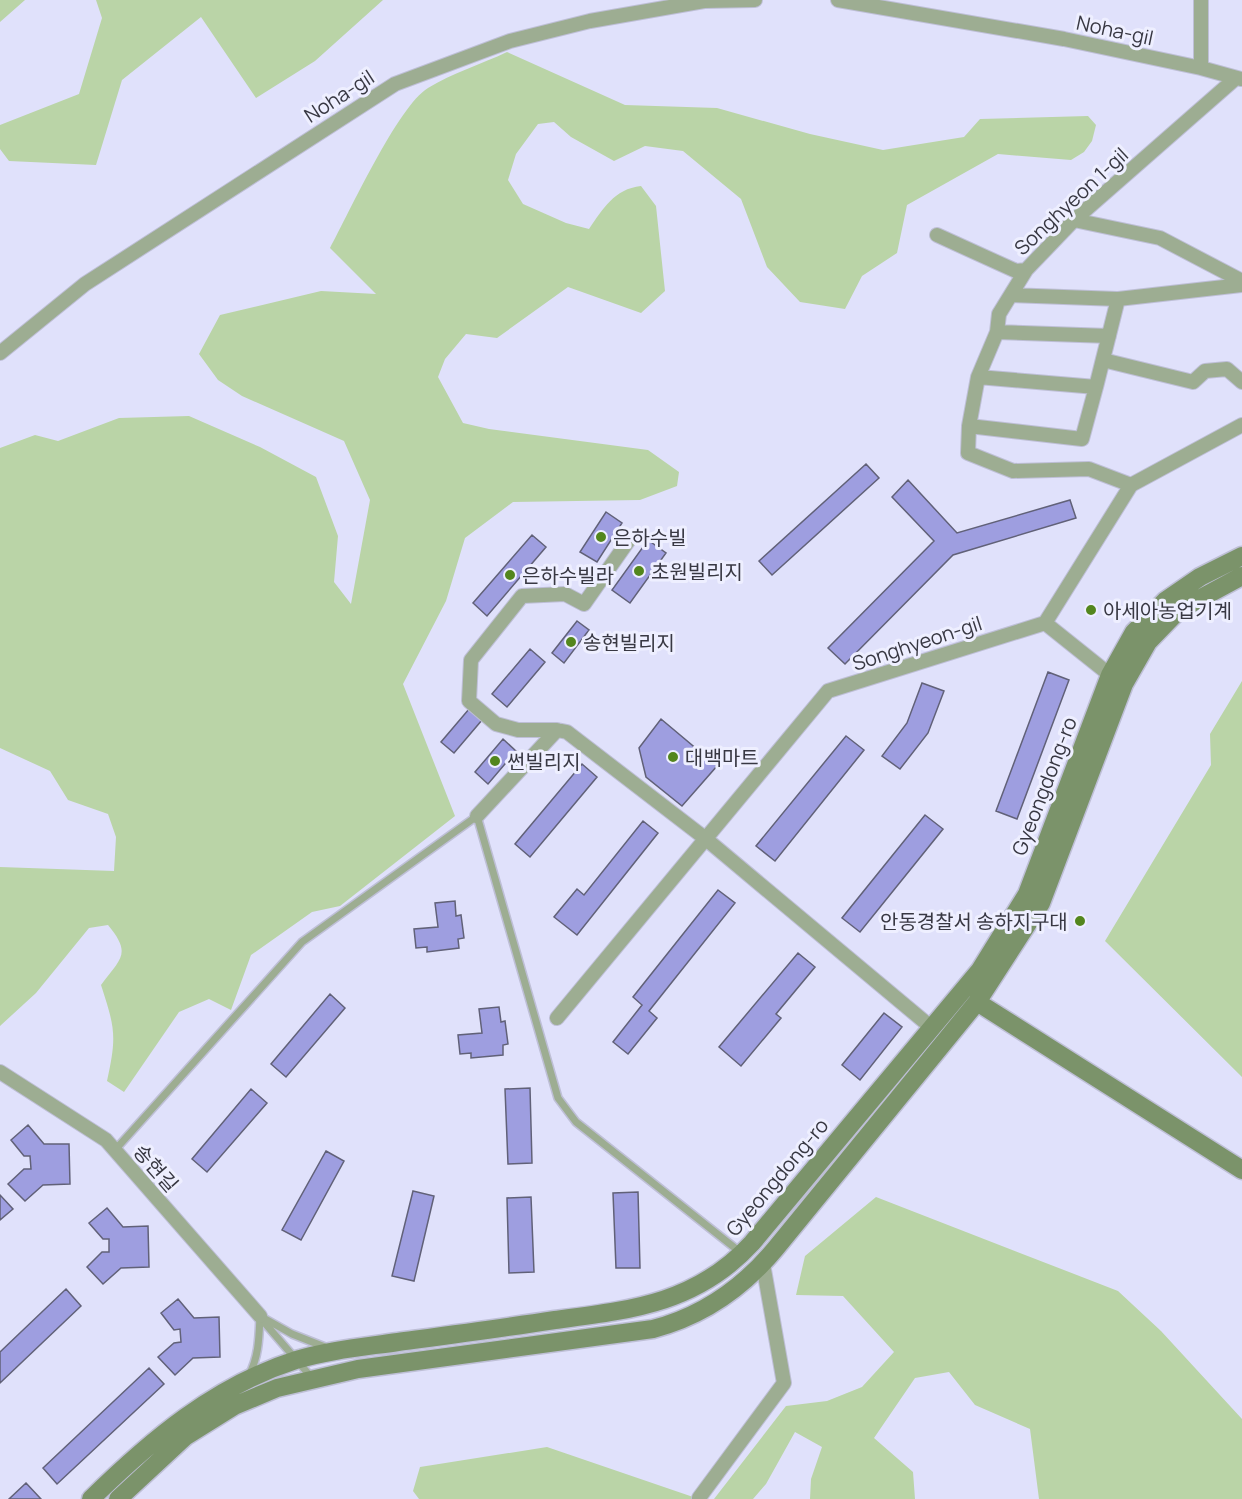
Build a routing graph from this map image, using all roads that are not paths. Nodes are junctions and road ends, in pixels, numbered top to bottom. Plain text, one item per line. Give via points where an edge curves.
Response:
1 (755, 0) edge
2 (837, 0) edge
3 (1201, 0) edge
4 (1201, 68) junction
5 (1239, 79) edge
6 (1074, 220) junction
7 (937, 235) dead end
8 (1026, 270) junction
9 (1242, 280) edge
10 (1242, 285) edge
11 (1011, 295) junction
12 (1118, 299) junction
13 (997, 332) junction
14 (1109, 336) junction
15 (0, 353) edge
16 (1103, 360) junction
17 (978, 377) junction
18 (1242, 382) edge
19 (1096, 387) junction
20 (1242, 425) edge
21 (969, 426) junction
22 (1131, 485) junction
23 (632, 537) dead end
24 (1242, 556) edge
25 (1242, 576) edge
26 (1045, 623) junction
27 (1110, 675) junction
28 (557, 730) junction
29 (477, 816) junction
30 (706, 838) junction
31 (977, 1002) junction
32 (557, 1018) dead end
33 (932, 1028) junction
34 (0, 1072) edge
35 (115, 1150) junction
36 (1242, 1170) edge
37 (742, 1254) junction
38 (763, 1264) junction
39 (260, 1316) junction
40 (335, 1351) junction
41 (297, 1360) junction
42 (374, 1366) junction
43 (312, 1378) junction
44 (246, 1380) junction
45 (228, 1410) junction
46 (699, 1498) edge
47 (92, 1499) edge
48 (118, 1499) edge

1 - 15 street, Noha-gil via 704,1 590,21 510,41 395,84 85,284
2 - 4 street, Noha-gil via 1064,39
3 - 4 street
4 - 5 street, Noha-gil
5 - 6 street, Songhyeon 1-gil
6 - 8 street, Songhyeon 1-gil
6 - 9 street via 1160,238
7 - 8 street via 1016,272
8 - 11 street, Songhyeon 1-gil
10 - 12 street
11 - 12 street
11 - 13 street, Songhyeon 1-gil via 999,314
12 - 14 street
13 - 14 street
13 - 17 street, Songhyeon 1-gil
14 - 16 street
16 - 18 street via 1193,382 1205,371 1227,369
16 - 19 street
17 - 19 street
17 - 21 street, Songhyeon 1-gil
19 - 21 street via 1082,439
20 - 22 street
21 - 22 street, Songhyeon 1-gil via 968,453 1013,471 1089,469
22 - 26 street
23 - 28 street via 584,604 565,594 522,596 471,660 469,701 496,724 518,730
24 - 27 street, Gyeongdong-ro via 1200,577 1165,601 1134,632
25 - 31 street, Gyeongdong-ro via 1179,610 1148,642 1124,684 1041,903
26 - 27 street
26 - 30 street, Songhyeon-gil via 828,691
27 - 33 street, Gyeongdong-ro via 1027,894 980,970
28 - 29 street
28 - 30 street via 567,732
29 - 35 lane via 302,942
29 - 37 lane via 558,1098 576,1122
30 - 32 street, Songhyeon-gil
30 - 33 street
31 - 36 street
31 - 38 street, Gyeongdong-ro
33 - 37 street, Gyeongdong-ro
34 - 35 street, 송현길 via 106,1140
35 - 39 street, 송현길
37 - 40 street, Gyeongdong-ro via 702,1283 644,1307
38 - 42 street, Gyeongdong-ro via 710,1306 662,1326
38 - 46 street via 784,1383
39 - 40 lane
39 - 41 lane
39 - 44 lane via 255,1364
40 - 41 street, Gyeongdong-ro
40 - 42 lane
41 - 43 lane
41 - 44 street, Gyeongdong-ro
42 - 43 street, Gyeongdong-ro
43 - 45 street, Gyeongdong-ro via 277,1388
44 - 45 lane
44 - 47 street, Gyeongdong-ro via 164,1432
45 - 48 street, Gyeongdong-ro via 186,1436

